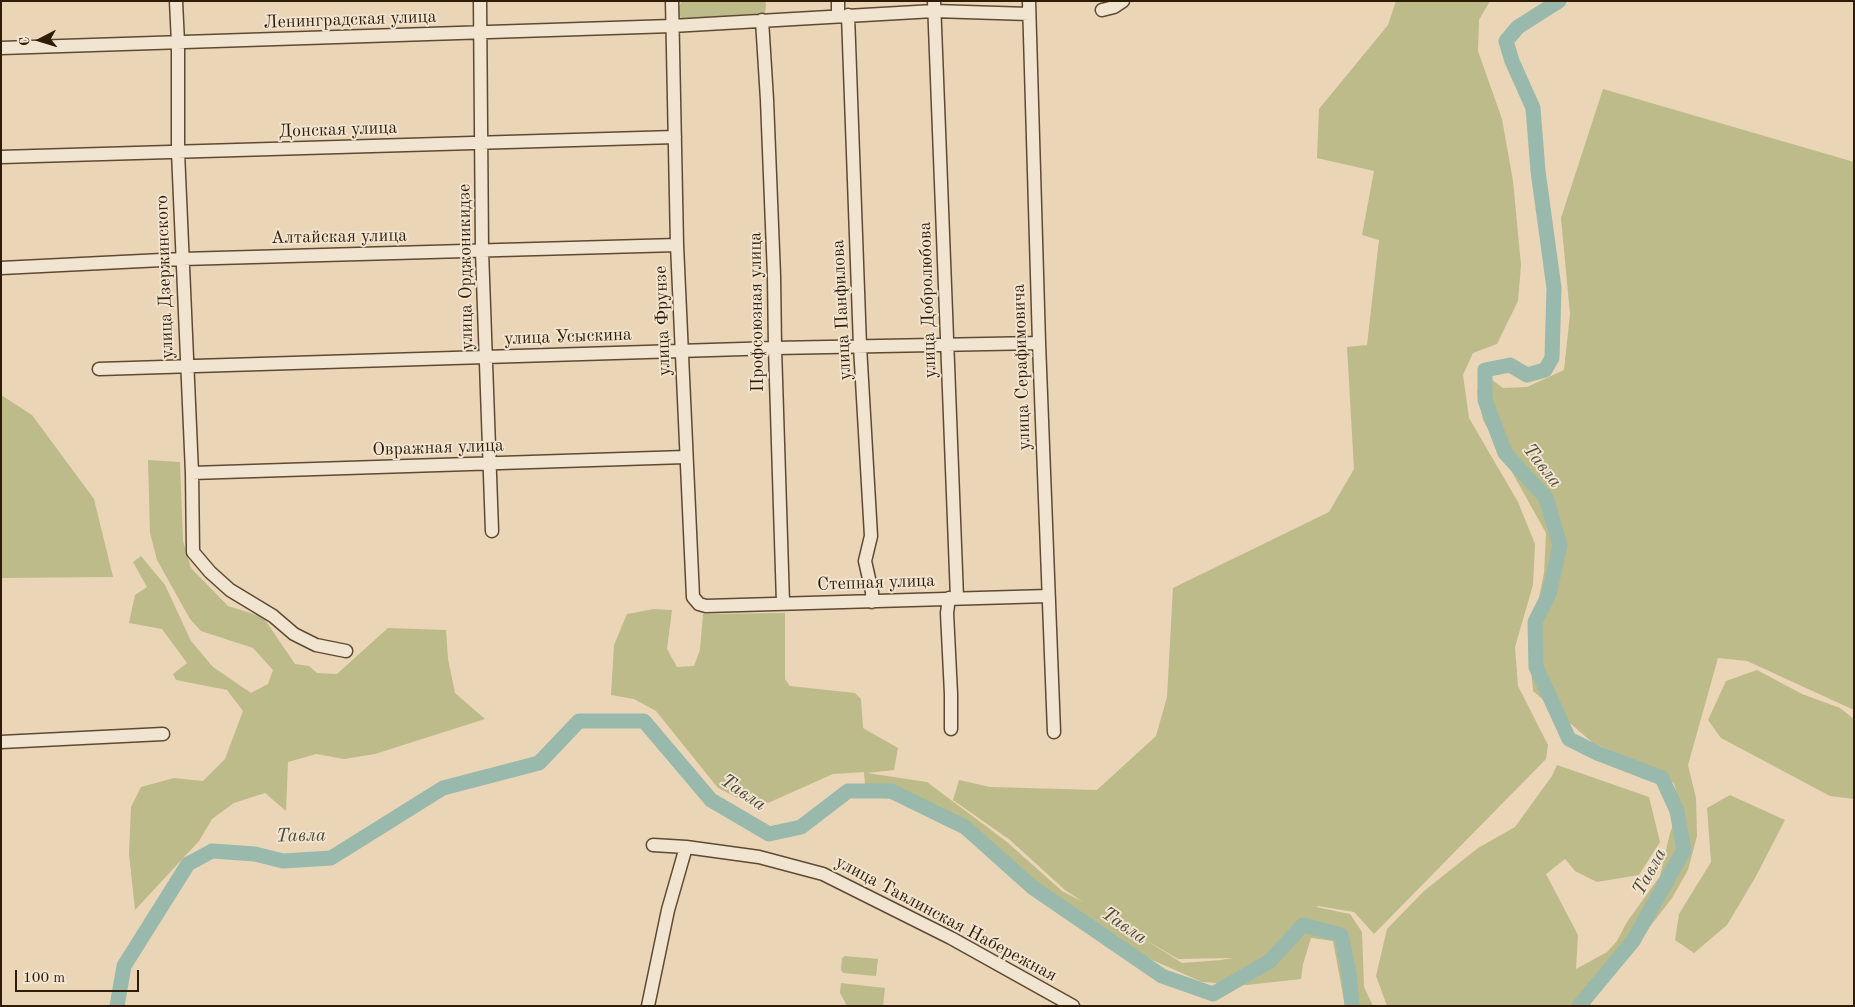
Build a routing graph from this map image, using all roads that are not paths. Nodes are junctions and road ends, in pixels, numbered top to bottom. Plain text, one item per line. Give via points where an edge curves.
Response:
1 (176, 1) edge
2 (480, 1) edge
3 (838, 1) edge
4 (1123, 1) edge
5 (674, 4) edge
6 (934, 6) edge
7 (1029, 8) edge
8 (1102, 10) dead end
9 (843, 15) junction
10 (762, 20) junction
11 (672, 26) junction
12 (481, 33) junction
13 (178, 43) junction
14 (1, 48) edge
15 (676, 137) junction
16 (482, 143) junction
17 (178, 152) junction
18 (1, 157) edge
19 (677, 245) junction
20 (482, 251) junction
21 (182, 259) junction
22 (1, 268) edge
23 (1039, 343) junction
24 (948, 345) junction
25 (860, 346) junction
26 (775, 348) junction
27 (682, 351) junction
28 (486, 358) junction
29 (186, 367) junction
30 (99, 369) dead end
31 (685, 457) junction
32 (490, 465) junction
33 (192, 473) junction
34 (492, 531) dead end
35 (1048, 596) junction
36 (953, 598) junction
37 (872, 602) junction
38 (783, 603) junction
39 (706, 606) joint
40 (346, 651) dead end
41 (951, 728) dead end
42 (1054, 732) dead end
43 (163, 734) dead end
44 (1, 742) edge
45 (653, 844) dead end
46 (686, 847) junction
47 (1053, 1001) edge
48 (648, 1006) edge
49 (1073, 1006) edge

1 - 13 street, улица Дзержинского
2 - 12 street, улица Орджоникидзе
3 - 9 street, улица Панфилова
4 - 8 street
5 - 11 street, улица Фрунзе
6 - 7 street, Ленинградская улица
6 - 9 street, Ленинградская улица
6 - 24 street, улица Добролюбова
7 - 23 street, улица Серафимовича
9 - 10 street, Ленинградская улица
9 - 25 street, улица Панфилова
10 - 11 street, Ленинградская улица
10 - 26 street, Профсоюзная улица
11 - 12 street, Ленинградская улица
11 - 15 street, улица Фрунзе
12 - 13 street, Ленинградская улица
12 - 16 street, улица Орджоникидзе
13 - 14 street, Ленинградская улица
13 - 17 street, улица Дзержинского
15 - 16 street, Донская улица
15 - 19 street, улица Фрунзе
16 - 17 street, Донская улица
16 - 20 street, улица Орджоникидзе
17 - 18 street, Донская улица
17 - 21 street, улица Дзержинского
19 - 20 street, Алтайская улица
19 - 27 street, улица Фрунзе
20 - 21 street, Алтайская улица
20 - 28 street, улица Орджоникидзе
21 - 22 street, Алтайская улица
21 - 29 street, улица Дзержинского
23 - 24 street, улица Усыскина
23 - 35 street, улица Серафимовича
24 - 25 street, улица Усыскина
24 - 36 street, улица Добролюбова
25 - 26 street, улица Усыскина
25 - 37 street, улица Панфилова via 870,536 865,561
26 - 27 street, улица Усыскина
26 - 38 street, Профсоюзная улица
27 - 28 street, улица Усыскина
27 - 31 street, улица Фрунзе
28 - 29 street, улица Усыскина
28 - 32 street, улица Орджоникидзе
29 - 30 street, улица Усыскина
29 - 33 street, улица Дзержинского
31 - 32 street, Овражная улица
31 - 39 street, улица Фрунзе via 693,597
32 - 33 street, Овражная улица
32 - 34 street, улица Орджоникидзе
33 - 40 street, улица Дзержинского via 193,552 210,572 230,590 273,616 294,634 316,645
35 - 36 street, Степная улица
35 - 42 street, улица Серафимовича
36 - 37 street, Степная улица
36 - 41 street, улица Добролюбова via 947,613
37 - 38 street, Степная улица
38 - 39 street, Степная улица
43 - 44 street
45 - 46 street, улица Тавлинская Набережная
46 - 47 street, улица Тавлинская Набережная via 759,857 823,874 951,938
46 - 48 street via 668,910
47 - 49 street, улица Тавлинская Набережная

